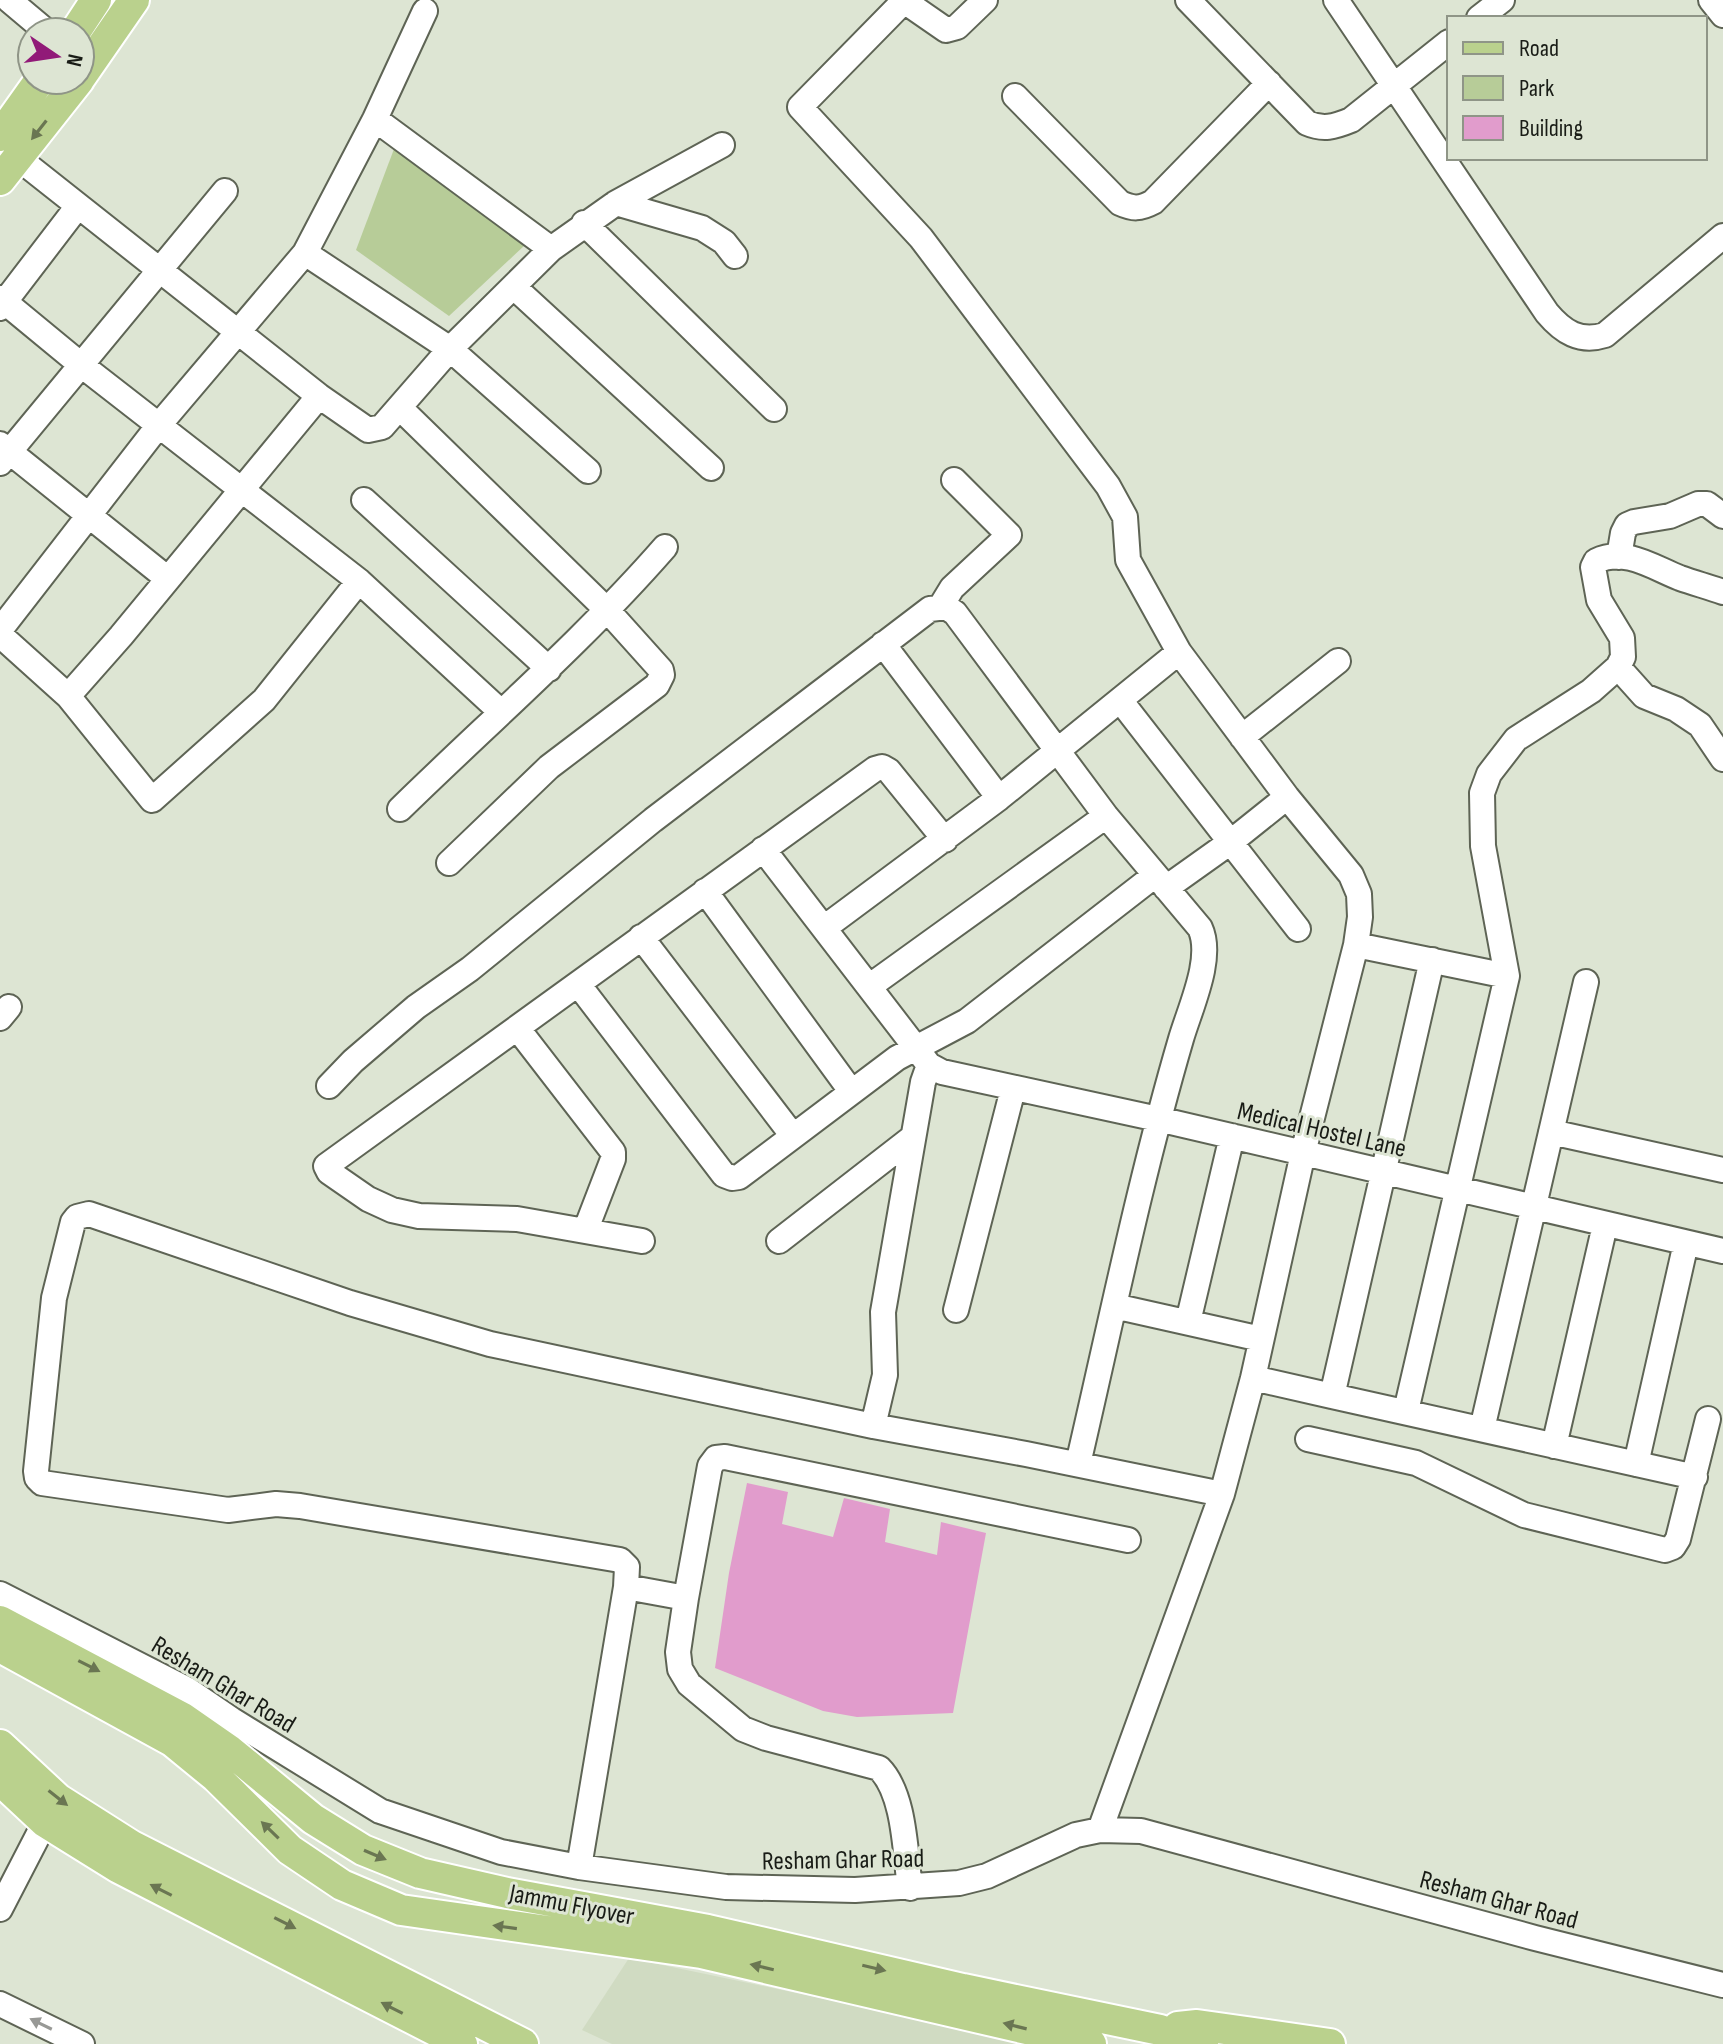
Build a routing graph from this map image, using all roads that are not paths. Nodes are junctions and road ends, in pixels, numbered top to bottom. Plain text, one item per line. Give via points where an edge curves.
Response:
1 (9, 0) edge
2 (134, 0) edge
3 (985, 0) edge
4 (1188, 0) edge
5 (1336, 0) edge
6 (1502, 0) edge
7 (1711, 0) edge
8 (905, 1) edge
9 (425, 11) dead end
10 (1723, 15) edge
11 (28, 16) edge
12 (1482, 16) edge
13 (1447, 44) edge
14 (96, 55) edge
15 (1269, 83) junction
16 (1394, 85) junction
17 (33, 96) edge
18 (63, 96) edge
19 (1015, 96) dead end
20 (375, 119) junction
21 (722, 145) dead end
22 (6, 158) edge
23 (225, 191) dead end
24 (616, 203) junction
25 (78, 206) junction
26 (584, 223) junction
27 (1723, 236) edge
28 (551, 249) junction
29 (305, 253) junction
30 (735, 256) dead end
31 (159, 270) junction
32 (514, 287) junction
33 (2, 302) edge
34 (237, 331) junction
35 (450, 349) junction
36 (80, 364) junction
37 (319, 396) junction
38 (400, 408) junction
39 (774, 409) dead end
40 (159, 425) junction
41 (3, 453) edge
42 (711, 468) dead end
43 (588, 471) dead end
44 (954, 480) dead end
45 (240, 489) junction
46 (364, 500) dead end
47 (89, 515) junction
48 (1723, 516) edge
49 (665, 547) dead end
50 (1619, 557) junction
51 (168, 579) junction
52 (359, 581) junction
53 (1723, 592) edge
54 (941, 606) junction
55 (608, 611) junction
56 (0, 632) edge
57 (883, 644) junction
58 (1179, 652) junction
59 (1338, 661) dead end
60 (1618, 667) junction
61 (549, 669) junction
62 (68, 696) junction
63 (1120, 700) junction
64 (500, 711) junction
65 (1242, 737) junction
66 (1058, 751) junction
67 (1723, 759) edge
68 (1287, 797) junction
69 (999, 798) junction
70 (400, 809) dead end
71 (1106, 816) junction
72 (945, 840) junction
73 (1232, 841) junction
74 (763, 849) junction
75 (449, 863) dead end
76 (1160, 882) junction
77 (705, 891) junction
78 (824, 928) junction
79 (1298, 929) dead end
80 (641, 937) junction
81 (1356, 945) junction
82 (1432, 960) junction
83 (1507, 976) junction
84 (1586, 982) dead end
85 (578, 984) junction
86 (870, 986) junction
87 (518, 1029) junction
88 (923, 1056) junction
89 (329, 1086) dead end
90 (1013, 1089) junction
91 (851, 1091) junction
92 (1158, 1119) junction
93 (1551, 1132) junction
94 (793, 1136) junction
95 (1232, 1136) junction
96 (913, 1137) junction
97 (1303, 1153) junction
98 (1723, 1170) edge
99 (1384, 1172) junction
100 (1458, 1189) junction
101 (1534, 1208) junction
102 (1605, 1225) junction
103 (586, 1229) junction
104 (642, 1241) dead end
105 (779, 1241) dead end
106 (1686, 1243) junction
107 (1723, 1251) edge
108 (1114, 1306) junction
109 (956, 1310) dead end
110 (1188, 1322) junction
111 (1261, 1339) junction
112 (1253, 1378) junction
113 (1332, 1396) junction
114 (1406, 1411) junction
115 (1708, 1419) dead end
116 (873, 1426) junction
117 (1482, 1429) junction
118 (1308, 1439) dead end
119 (1554, 1446) junction
120 (1078, 1464) junction
121 (1636, 1464) junction
122 (1695, 1477) junction
123 (1222, 1494) junction
124 (1128, 1540) dead end
125 (626, 1587) junction
126 (0, 1594) edge
127 (686, 1598) junction
128 (0, 1621) edge
129 (0, 1647) edge
130 (0, 1745) edge
131 (0, 1780) edge
132 (45, 1822) junction
133 (1100, 1830) junction
134 (579, 1867) junction
135 (910, 1888) junction
136 (0, 1909) edge
137 (1723, 1985) edge
138 (0, 2004) edge
139 (1160, 2030) junction
140 (1097, 2031) edge
141 (82, 2044) edge
142 (462, 2044) edge
143 (523, 2044) edge
144 (1203, 2044) edge
145 (1330, 2044) edge

1 - 11 street
2 - 14 main road
3 - 8 street via 957,27 946,30
4 - 15 street
5 - 16 street
6 - 12 street
7 - 10 street
8 - 58 street via 800,107 921,238 1108,486 1125,517 1128,560
9 - 20 street
13 - 16 street
15 - 16 street via 1307,123 1319,128 1351,120
15 - 19 street via 1142,208 1120,203
16 - 27 street via 1561,329 1592,339 1605,335
17 - 22 main road
18 -> 22 main road
20 - 28 street
20 - 29 street
21 - 24 street
22 - 25 street
23 - 31 street
24 - 26 street
24 - 30 street via 702,228
25 - 31 street
25 - 33 street
26 - 28 street
26 - 39 street
28 - 32 street
29 - 34 street
29 - 35 street
31 - 34 street
31 - 36 street
32 - 35 street
32 - 42 street
33 - 36 street
34 - 37 street
34 - 40 street
35 - 38 street
35 - 43 street
36 - 40 street
36 - 41 street
37 - 38 street via 368,430 382,427
37 - 45 street
38 - 55 street
40 - 45 street
40 - 47 street
41 - 47 street
44 - 54 street via 1009,535 952,588
45 - 51 street
45 - 52 street
46 - 61 street
47 - 51 street
47 - 56 street
48 - 50 street via 1698,504 1634,522 1623,533
49 - 55 street
50 - 53 street via 1650,563
50 - 60 street via 1601,559 1593,567 1599,600 1622,638
51 - 62 street
52 - 62 street via 264,700 152,800
52 - 64 street
54 - 57 street
54 - 66 street via 955,613
55 - 61 street
55 - 75 street via 661,670 661,680 549,767
56 - 62 street
57 - 69 street
57 - 89 street via 416,1007
58 - 63 street
58 - 65 street
59 - 65 street
60 - 67 street via 1644,696 1700,725
60 - 83 street via 1591,691 1516,739 1489,774 1482,793 1483,846
61 - 64 street
63 - 66 street
63 - 73 street
64 - 70 street
65 - 68 street
66 - 69 street
66 - 71 street
68 - 73 street
68 - 81 street via 1351,875 1359,894
69 - 72 street
71 - 76 street
71 - 86 street
72 - 74 street via 882,767
72 - 78 street
73 - 76 street
73 - 79 street
74 - 77 street
74 - 78 street
76 - 88 street
76 - 92 street via 1200,928 1206,952
77 - 80 street
77 - 91 street
78 - 86 street
80 - 85 street
80 - 94 street
81 - 82 street
81 - 97 street
82 - 83 street
82 - 99 street
83 - 100 street
84 - 93 street
85 - 87 street
85 - 94 street via 724,1175 739,1177
86 - 88 street
87 - 103 street via 613,1152
87 - 103 street via 327,1169 368,1199 405,1213
88 - 90 street, Medical Hostel Lane via 957,1077
88 - 91 street
88 - 96 street
90 - 92 street, Medical Hostel Lane
90 - 109 street
91 - 94 street
92 - 95 street, Medical Hostel Lane
92 - 108 street
93 - 98 street
93 - 101 street
95 - 97 street, Medical Hostel Lane
95 - 110 street
96 - 105 street
96 - 116 street via 883,1312 885,1375
97 - 99 street, Medical Hostel Lane
97 - 111 street
99 - 100 street, Medical Hostel Lane
99 - 113 street
100 - 101 street, Medical Hostel Lane
100 - 114 street
101 - 102 street, Medical Hostel Lane
101 - 117 street
102 - 106 street, Medical Hostel Lane
102 - 119 street
103 - 104 street
106 - 107 street, Medical Hostel Lane
106 - 121 street
108 - 110 street
108 - 120 street
110 - 111 street
111 - 112 street
112 - 113 street
112 - 123 street
113 - 114 street
114 - 117 street
115 - 122 street
116 - 120 street
116 - 125 street via 478,1341 89,1214 73,1222 54,1298 36,1471 42,1483 228,1510 300,1506 620,1560 627,1567
117 - 119 street
118 - 122 street via 1416,1463 1524,1515 1665,1550 1676,1544
119 - 121 street
120 - 123 street
121 - 122 street
123 - 133 street
124 - 127 street via 716,1458 710,1466
125 - 127 street
125 - 134 street
126 - 134 street, Resham Ghar Road via 188,1690 380,1811 501,1852
127 - 135 street via 678,1652 689,1684 743,1729 879,1768 889,1778
128 -> 140 main road, Jammu Flyover via 183,1718 313,1819 363,1850 420,1873 708,1930 963,1989
140 -> 129 main road, Jammu Flyover via 701,1953 401,1910 342,1885 290,1850 172,1741
130 -> 143 main road via 58,1799 132,1846
131 - 132 main road
132 - 136 street
142 -> 132 main road via 119,1868
133 - 135 street, Resham Ghar Road via 1053,1844 987,1876
133 - 137 street, Resham Ghar Road via 1141,1831
134 - 135 street, Resham Ghar Road via 726,1887
141 -> 138 street
139 - 140 main road, Jammu Flyover
139 - 144 main road, Jammu Flyover
139 - 145 main road via 1197,2025

